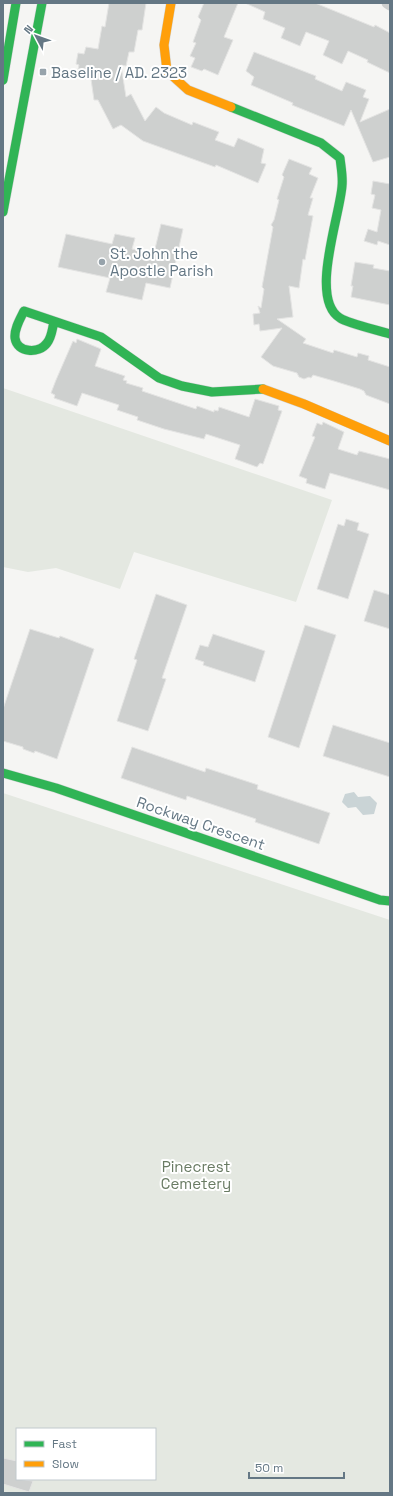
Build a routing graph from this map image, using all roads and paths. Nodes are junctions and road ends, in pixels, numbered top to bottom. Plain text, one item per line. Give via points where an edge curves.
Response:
1 (16, 3) edge
2 (42, 3) edge
3 (171, 3) edge
4 (387, 3) edge
5 (390, 4) edge
6 (3, 80) edge
7 (3, 212) edge
8 (54, 322) junction
9 (390, 334) edge
10 (390, 441) edge
11 (3, 773) edge
12 (390, 901) edge

1 - 6 street
2 - 7 street
3 - 9 street via 164,46 167,71 188,90 321,143 340,158 342,185 326,275 326,295 330,307 340,318
4 - 5 street
8 - 8 street via 24,311 15,336 17,343 21,348 28,350 40,349 47,345
8 - 10 street via 101,337 159,378 212,392 263,389 310,406
11 - 12 street, Rockway Crescent via 56,788 380,900

